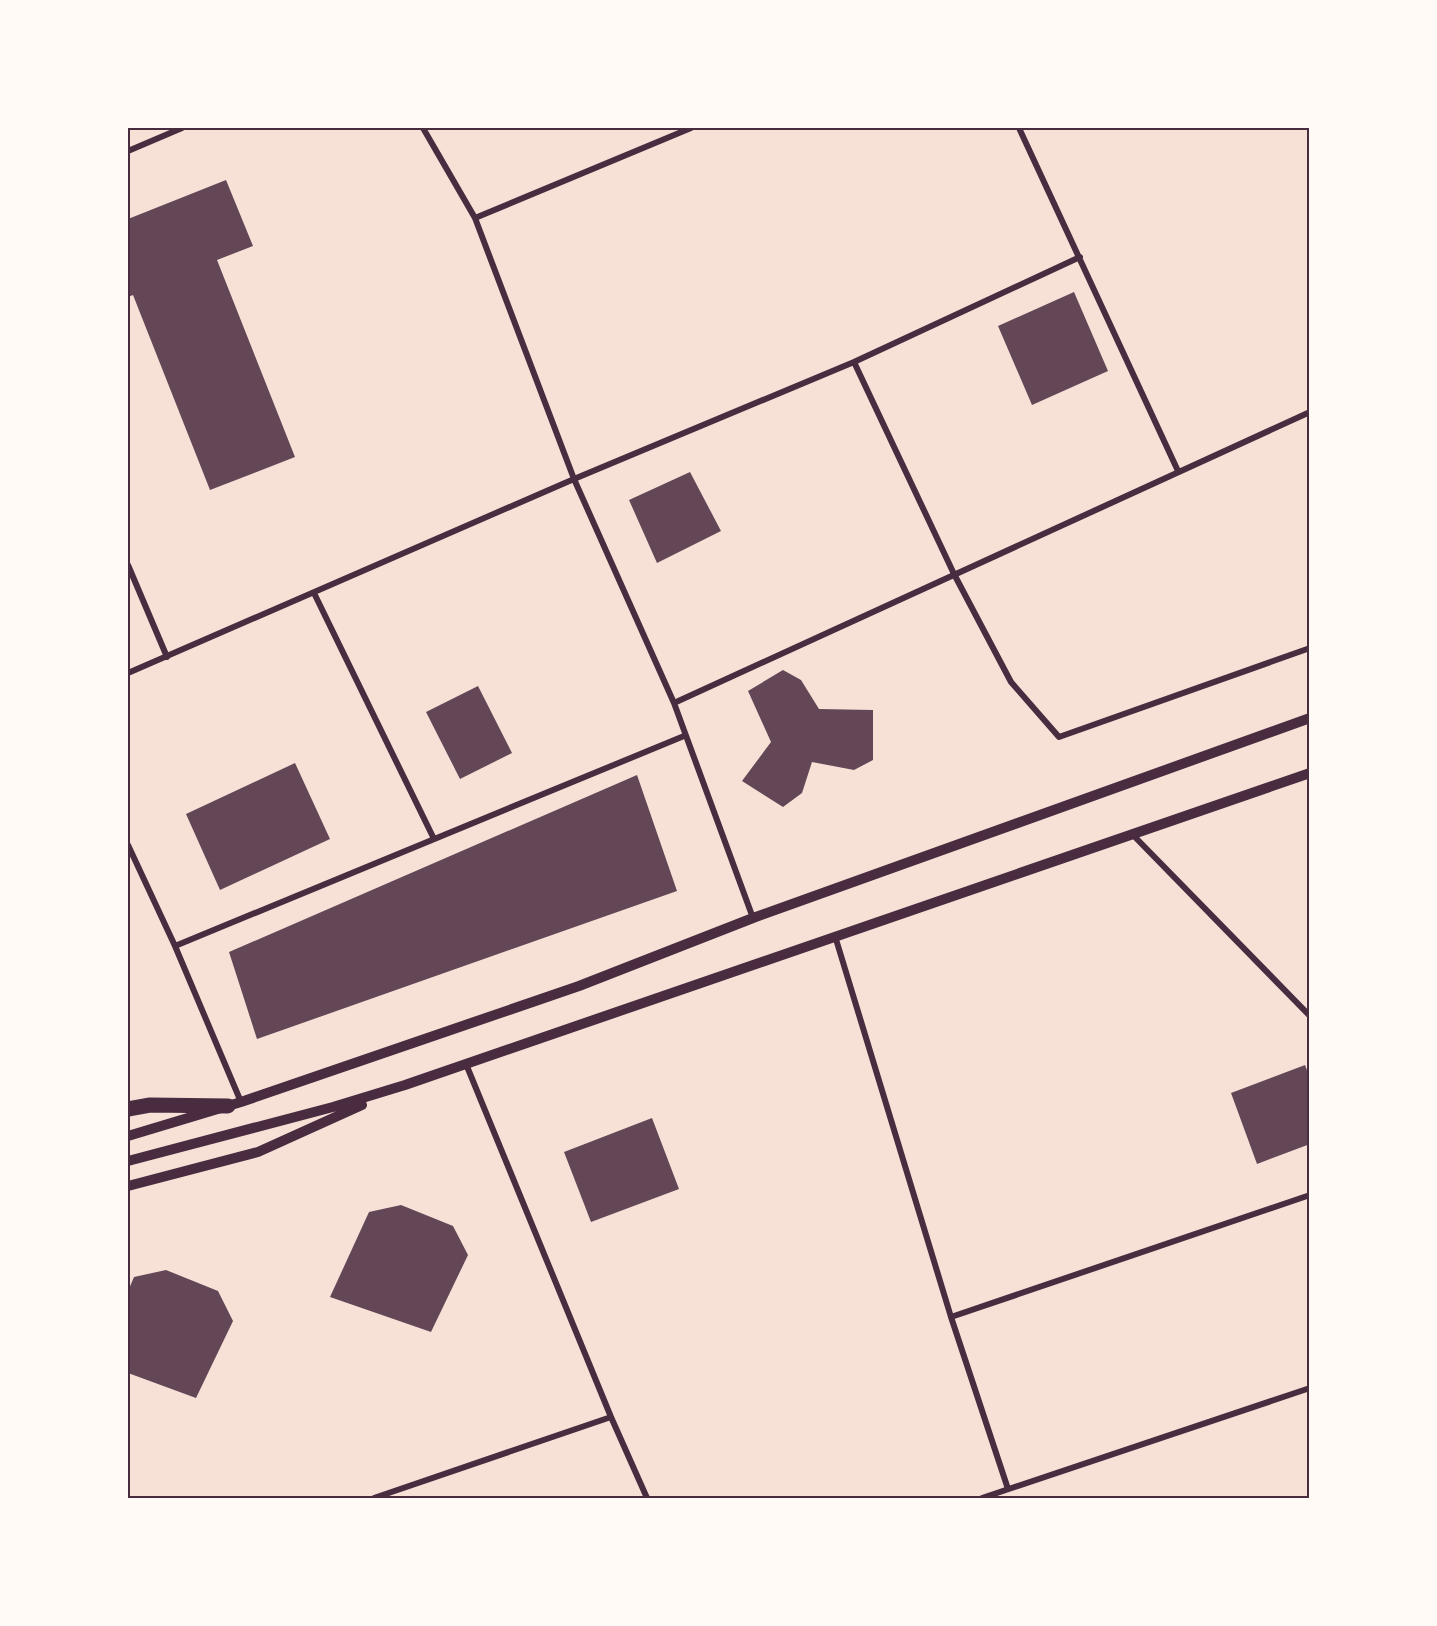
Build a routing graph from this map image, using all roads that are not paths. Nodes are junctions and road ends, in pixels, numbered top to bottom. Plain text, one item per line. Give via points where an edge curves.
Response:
1 (182, 128) edge
2 (423, 128) edge
3 (691, 128) edge
4 (1019, 128) edge
5 (128, 151) edge
6 (475, 218) junction
7 (1080, 257) junction
8 (854, 362) junction
9 (1310, 412) edge
10 (1178, 471) junction
11 (574, 479) junction
12 (128, 565) edge
13 (954, 574) junction
14 (314, 592) junction
15 (1310, 648) edge
16 (167, 657) junction
17 (128, 673) edge
18 (674, 703) junction
19 (1310, 718) edge
20 (684, 736) junction
21 (1310, 773) edge
22 (1132, 833) junction
23 (435, 839) junction
24 (128, 845) edge
25 (753, 918) junction
26 (835, 936) junction
27 (175, 946) junction
28 (1310, 1016) edge
29 (466, 1064) junction
30 (405, 1085) junction
31 (234, 1104) junction
32 (128, 1109) edge
33 (128, 1136) edge
34 (128, 1161) edge
35 (128, 1186) edge
36 (1310, 1195) edge
37 (951, 1317) junction
38 (1310, 1388) edge
39 (611, 1417) junction
40 (1008, 1489) junction
41 (374, 1498) edge
42 (647, 1498) edge
43 (982, 1498) edge

1 - 5 street
2 - 6 street
3 - 6 street
4 - 7 street
6 - 11 street
7 - 8 street
7 - 10 street
8 - 11 street
8 - 13 street
9 - 10 street
10 - 13 street
11 - 14 street
11 - 18 street
12 - 16 street
13 - 15 street via 1011,682 1059,737
13 - 18 street
14 - 16 street
14 - 23 street
16 - 17 street
18 - 20 street
19 - 25 street
20 - 23 street
20 - 25 street
21 - 22 street
22 - 26 street
22 - 28 street
23 - 27 street
24 - 27 street
25 - 31 street via 579,986
26 - 29 street
26 - 37 street
27 - 31 street
29 - 30 street
29 - 39 street
30 - 34 street
30 - 35 street via 258,1152
31 - 32 main road
31 - 33 street
36 - 37 street
37 - 40 street
38 - 40 street
39 - 41 street
39 - 42 street
40 - 43 street

